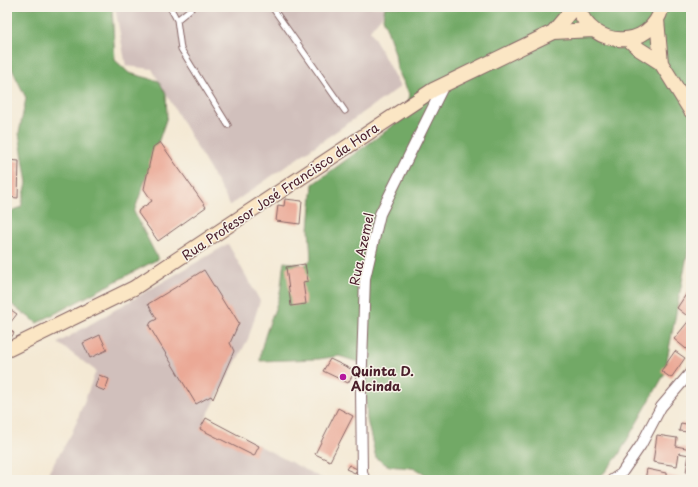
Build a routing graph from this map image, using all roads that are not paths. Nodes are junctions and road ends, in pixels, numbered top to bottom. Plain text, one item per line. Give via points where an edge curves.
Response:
1 (170, 7) edge
2 (193, 7) edge
3 (272, 7) edge
4 (572, 7) edge
5 (578, 7) edge
6 (659, 13) edge
7 (177, 20) junction
8 (593, 30) junction
9 (553, 32) junction
10 (628, 39) junction
11 (661, 63) junction
12 (444, 85) junction
13 (345, 110) dead end
14 (691, 111) edge
15 (228, 125) dead end
16 (7, 350) edge
17 (691, 372) edge
18 (365, 480) edge
19 (612, 480) edge

1 - 7 lane
2 - 7 lane
3 - 13 lane
4 - 9 main road, Rua Professor José Francisco da Hora
5 - 8 main road
6 - 10 main road via 652,26 641,35
6 - 11 main road
7 - 15 lane via 181,49
8 - 9 main road, Rua Professor José Francisco da Hora
8 - 10 main road via 614,40
9 - 12 main road, Rua Professor José Francisco da Hora
10 - 11 main road
11 - 14 main road
12 - 16 main road, Rua Professor José Francisco da Hora via 134,288
12 - 18 street, Rua Azemel via 380,214 365,278 361,391 362,473
17 - 19 street via 661,407 641,445 621,474

